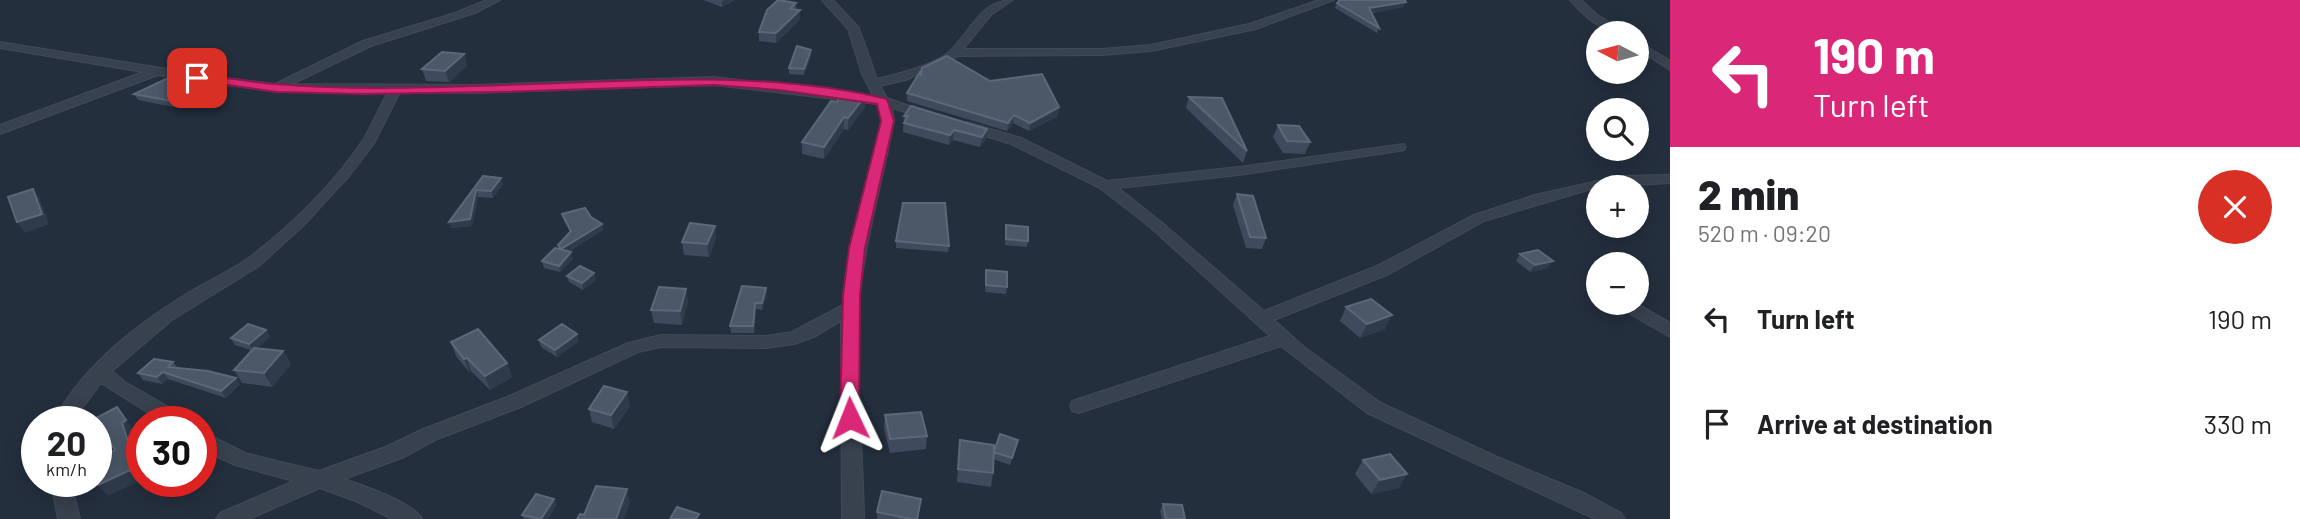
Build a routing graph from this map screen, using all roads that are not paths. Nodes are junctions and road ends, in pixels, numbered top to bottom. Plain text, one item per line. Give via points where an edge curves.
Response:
1 (495, 0) edge
2 (827, 0) edge
3 (1008, 0) edge
4 (1329, 0) edge
5 (1575, 0) edge
6 (1600, 21) edge
7 (0, 45) edge
8 (1649, 52) edge
9 (956, 53) junction
10 (1670, 66) edge
11 (156, 71) junction
12 (873, 84) junction
13 (277, 88) junction
14 (395, 90) junction
15 (883, 102) junction
16 (0, 130) edge
17 (1399, 147) dead end
18 (1670, 179) edge
19 (1105, 185) junction
20 (850, 308) junction
21 (1644, 315) edge
22 (1261, 318) junction
23 (1670, 331) edge
24 (1284, 338) junction
25 (102, 373) junction
26 (72, 406) edge
27 (152, 406) edge
28 (1079, 406) dead end
29 (217, 448) edge
30 (320, 479) junction
31 (64, 497) edge
32 (69, 519) edge
33 (227, 519) edge
34 (411, 519) edge
35 (853, 519) edge
36 (1615, 519) edge

1 - 13 street via 461,16 348,51
2 - 12 street via 853,27
3 - 9 street via 988,13
4 - 9 street via 1252,27 1151,48
5 - 6 street
7 - 11 street
8 - 10 street
9 - 12 street
11 - 13 street
11 - 16 street
12 - 15 street
13 - 14 street
14 - 15 street via 714,81
14 - 25 street via 369,140 303,216 254,261 180,305
15 - 19 street via 1016,141
15 - 20 street via 888,121 857,248
17 - 19 street via 1239,172
18 - 22 street via 1620,180 1479,218 1383,270
19 - 22 street
20 - 30 street via 794,338 661,341 634,347 514,402
20 - 35 street
21 - 23 street
22 - 24 street
24 - 28 street
24 - 36 street via 1374,408
25 - 26 street
25 - 27 street
29 - 30 street
30 - 33 street
30 - 34 street via 365,494
31 - 32 street

